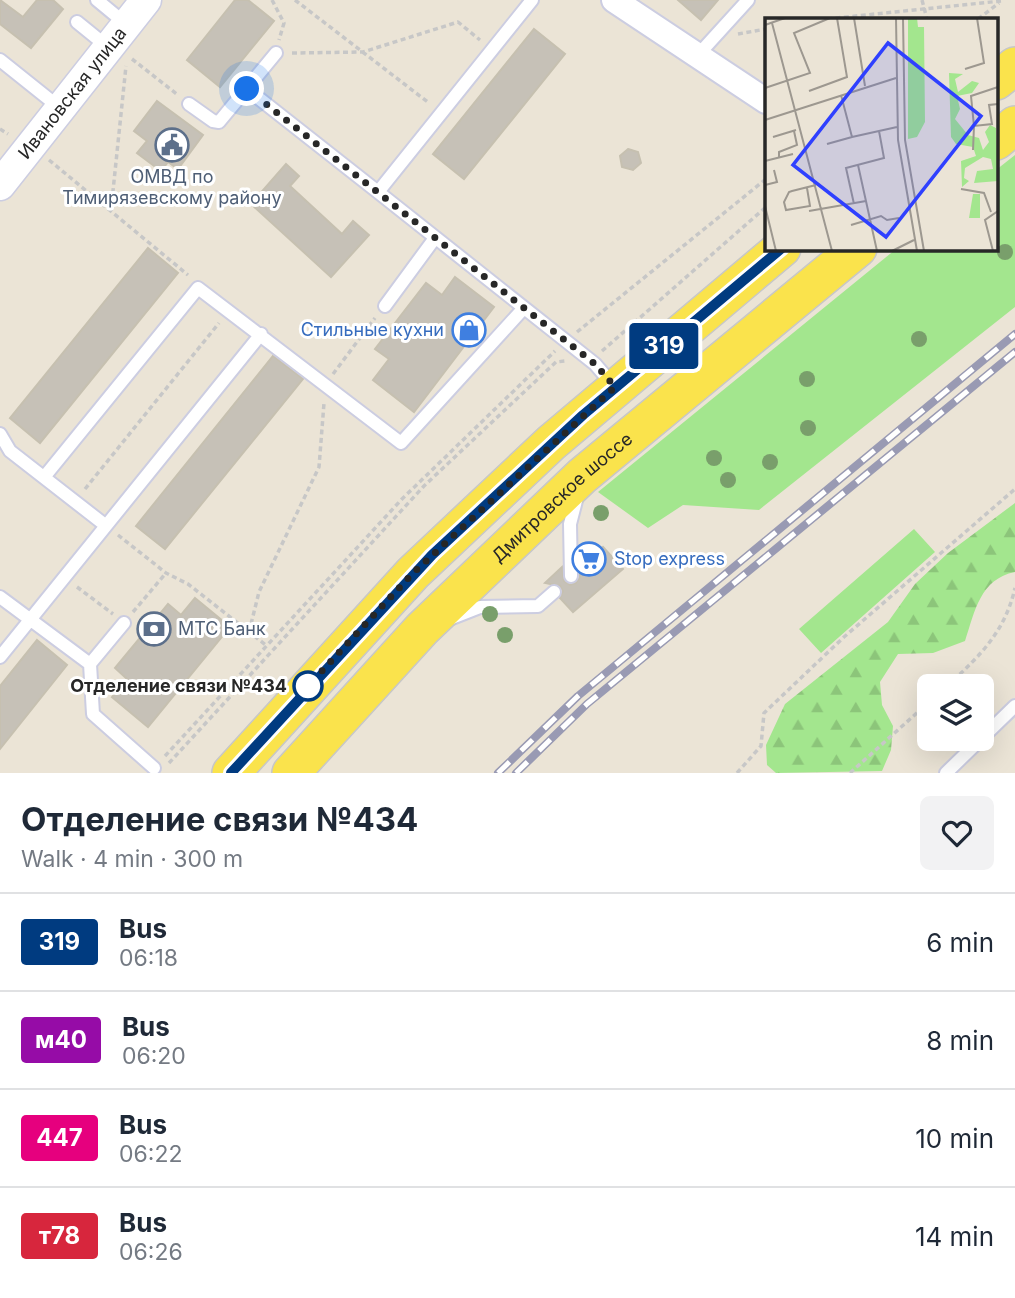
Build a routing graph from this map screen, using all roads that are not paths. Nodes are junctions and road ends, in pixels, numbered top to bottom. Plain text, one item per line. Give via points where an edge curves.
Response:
1 (97, 0) edge
2 (146, 0) edge
3 (532, 0) edge
4 (614, 0) edge
5 (748, 0) edge
6 (77, 22) dead end
7 (127, 24) junction
8 (108, 48) junction
9 (276, 53) road end
10 (698, 55) junction
11 (0, 60) edge
12 (1015, 66) edge
13 (998, 79) edge
14 (247, 89) junction
15 (765, 100) edge
16 (189, 104) road end
17 (61, 108) junction
18 (1015, 125) edge
19 (998, 139) edge
20 (0, 185) edge
21 (378, 192) junction
22 (435, 238) junction
23 (780, 250) edge
24 (856, 250) edge
25 (385, 306) road end
26 (523, 309) junction
27 (261, 334) junction
28 (615, 387) junction
29 (0, 434) edge
30 (45, 476) junction
31 (582, 476) junction
32 (105, 525) junction
33 (571, 576) dead end
34 (554, 592) dead end
35 (0, 597) edge
36 (31, 620) junction
37 (124, 623) road end
38 (422, 629) junction
39 (0, 657) edge
40 (90, 664) junction
41 (1015, 706) edge
42 (994, 726) edge
43 (969, 751) edge
44 (153, 768) road end
45 (231, 773) edge
46 (291, 773) edge
47 (946, 773) edge

1 - 7 lane
2 - 7 street, Ивановская улица
3 - 21 lane
4 - 10 street
5 - 10 lane
6 - 8 lane
7 - 8 street, Ивановская улица
8 - 17 street, Ивановская улица
9 - 14 lane
10 - 15 street
11 - 17 lane
12 - 13 main road
14 - 16 lane via 219,122
14 - 21 lane
17 - 20 street, Ивановская улица
18 - 19 main road
21 - 22 lane
22 - 25 lane
22 - 26 lane
23 - 28 main road
24 - 31 main road, Дмитровское шоссе
26 - 27 lane via 401,443
26 - 28 lane
27 - 30 lane via 198,288
27 - 32 lane
28 - 45 main road via 413,573
29 - 30 lane via 10,451
30 - 32 lane
31 - 33 lane via 570,524
31 - 38 main road, Дмитровское шоссе
32 - 36 lane
34 - 38 lane via 538,606 480,607
35 - 36 lane
36 - 39 lane
36 - 40 lane
37 - 40 lane
38 - 46 main road, Дмитровское шоссе
40 - 44 lane via 93,714
41 - 42 lane
43 - 47 lane

